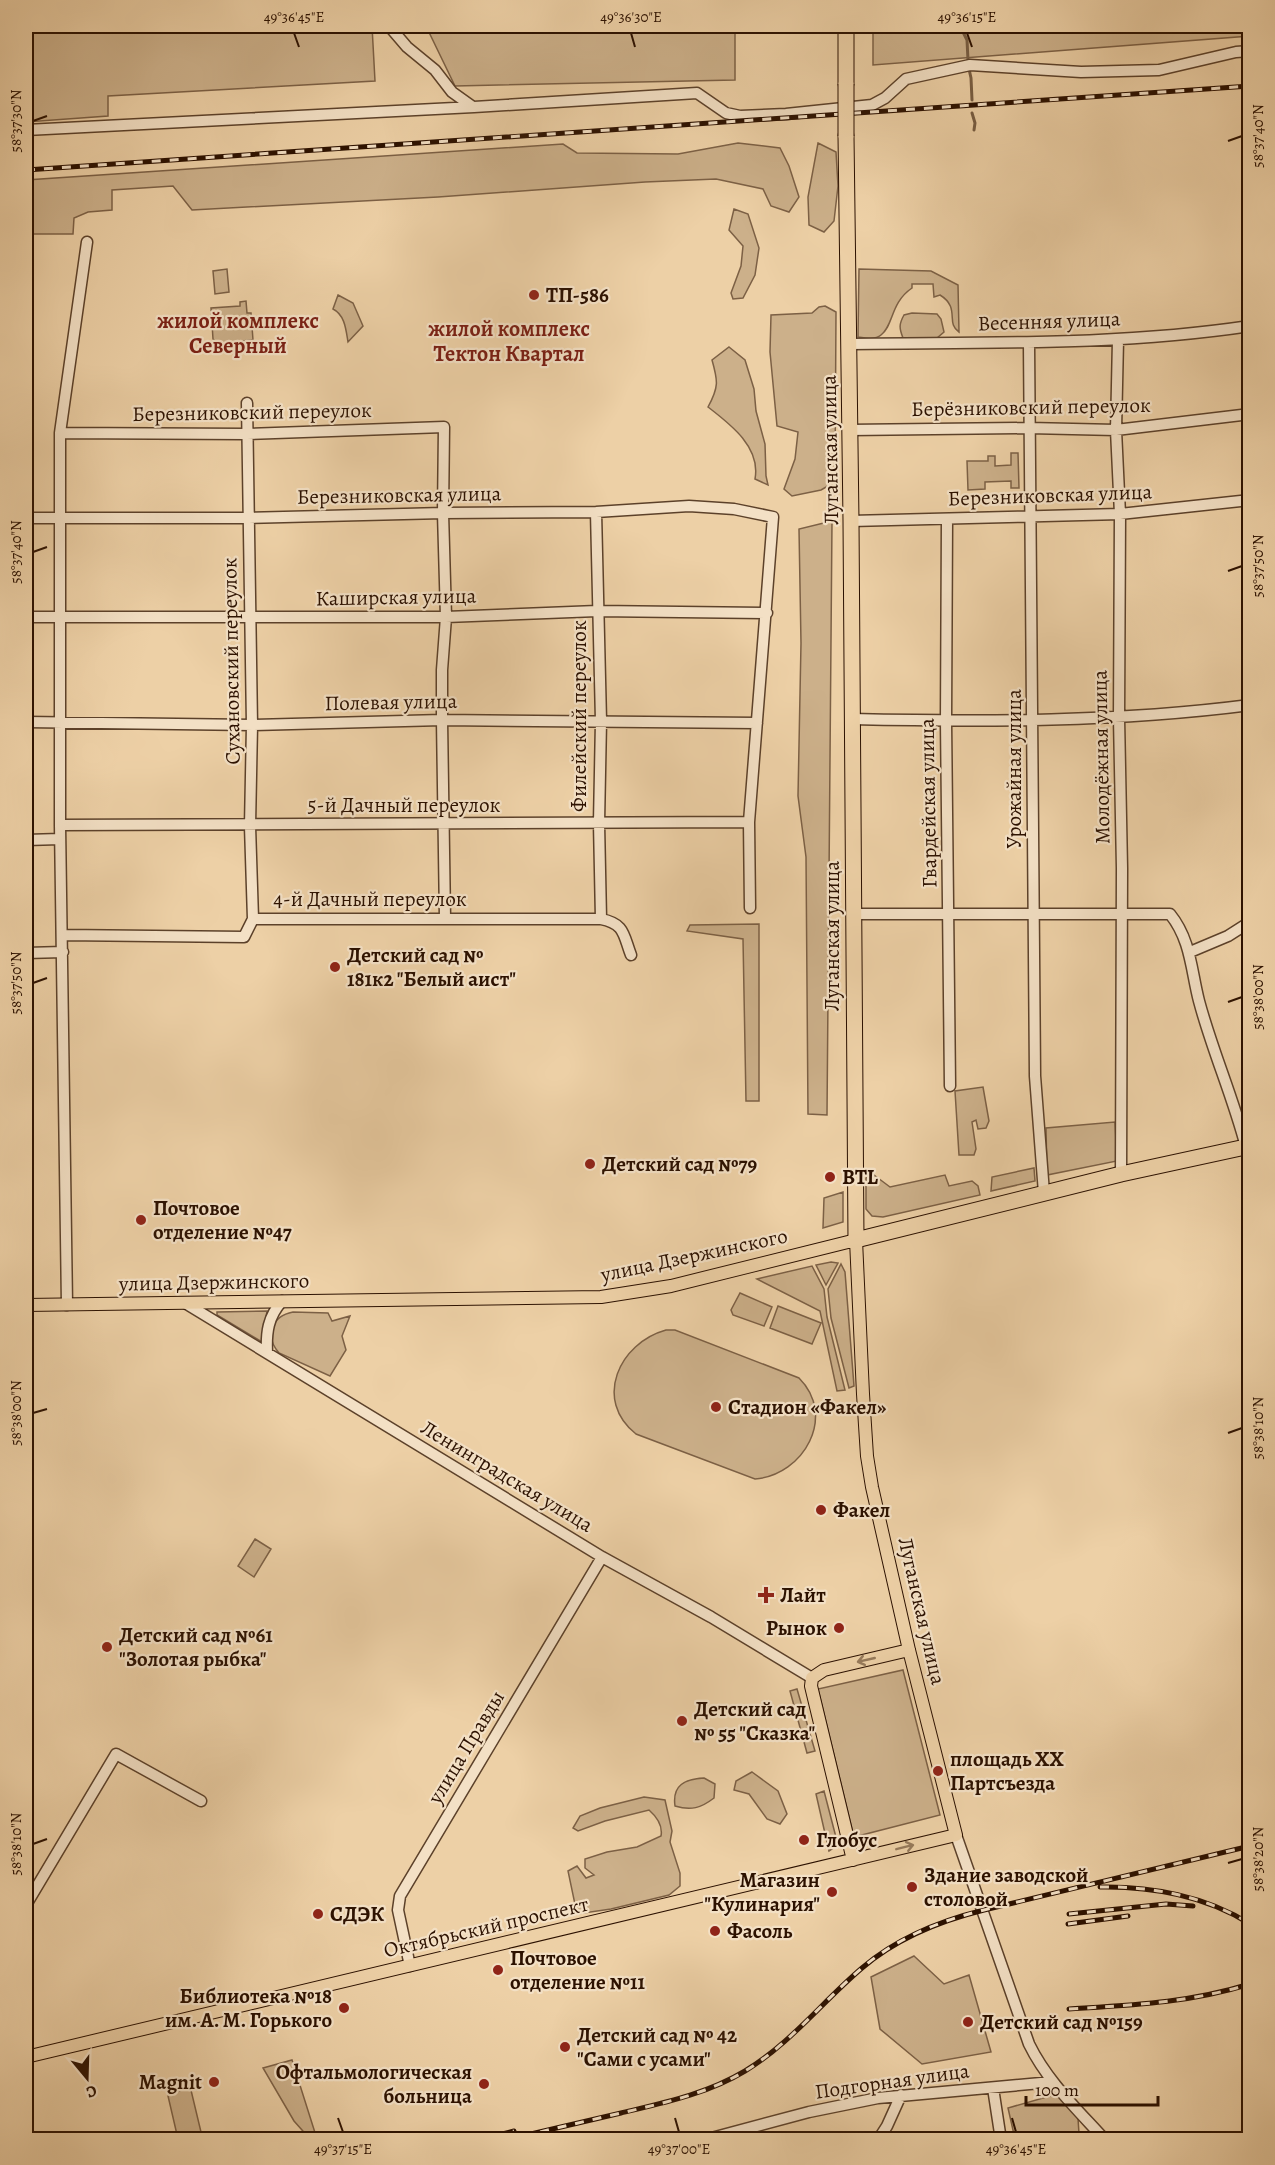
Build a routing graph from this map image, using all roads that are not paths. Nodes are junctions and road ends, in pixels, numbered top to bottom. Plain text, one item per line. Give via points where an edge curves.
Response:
1 (389, 26) edge
2 (846, 26) edge
3 (1250, 51) edge
4 (474, 107) junction
5 (26, 130) edge
6 (87, 242) dead end
7 (1250, 326) edge
8 (1118, 340) junction
9 (850, 344) junction
10 (1029, 344) junction
11 (247, 403) dead end
12 (1250, 414) edge
13 (1029, 428) junction
14 (849, 430) junction
15 (1116, 430) junction
16 (60, 433) junction
17 (247, 434) junction
18 (1250, 500) edge
19 (596, 512) junction
20 (442, 513) junction
21 (1120, 514) junction
22 (1030, 516) junction
23 (26, 518) edge
24 (60, 518) junction
25 (249, 518) junction
26 (947, 519) junction
27 (851, 521) junction
28 (597, 611) junction
29 (767, 613) junction
30 (60, 616) junction
31 (26, 617) edge
32 (446, 617) junction
33 (250, 618) junction
34 (1250, 705) edge
35 (1119, 718) junction
36 (852, 719) junction
37 (1033, 719) junction
38 (442, 720) junction
39 (601, 721) junction
40 (946, 721) junction
41 (26, 722) edge
42 (59, 722) junction
43 (757, 723) junction
44 (252, 725) junction
45 (749, 822) junction
46 (444, 823) junction
47 (599, 823) junction
48 (60, 825) junction
49 (250, 826) junction
50 (60, 839) junction
51 (26, 840) edge
52 (750, 908) dead end
53 (1122, 912) junction
54 (949, 913) junction
55 (1034, 913) junction
56 (854, 914) junction
57 (446, 918) junction
58 (253, 919) junction
59 (601, 919) junction
60 (1250, 922) edge
61 (63, 935) junction
62 (63, 952) junction
63 (1190, 952) junction
64 (26, 953) edge
65 (631, 955) dead end
66 (950, 1086) dead end
67 (1248, 1146) edge
68 (1120, 1174) junction
69 (1044, 1193) junction
70 (856, 1240) junction
71 (282, 1301) junction
72 (185, 1303) junction
73 (26, 1305) edge
74 (67, 1305) junction
75 (267, 1353) junction
76 (602, 1557) junction
77 (909, 1650) junction
78 (812, 1678) junction
79 (201, 1800) dead end
80 (956, 1835) junction
81 (853, 1860) junction
82 (27, 1899) edge
83 (410, 1966) junction
84 (26, 2057) edge
85 (1052, 2082) junction
86 (993, 2088) junction
87 (901, 2095) junction
88 (704, 2139) edge
89 (878, 2139) edge
90 (1001, 2139) edge
91 (1105, 2139) edge

1 - 4 street via 452,92
2 - 9 highway, Луганская улица, bridge
3 - 4 street via 1159,70 1081,72 970,65 906,79 872,105 786,114 726,113 697,93
4 - 5 street
6 - 16 street
7 - 8 street, Весенняя улица
8 - 10 street, Весенняя улица
8 - 15 street, Молодёжная улица
9 - 10 street, Весенняя улица
9 - 14 highway, Луганская улица
10 - 13 street, Урожайная улица
11 - 17 street, Сухановский переулок
12 - 15 street, Берёзниковский переулок
13 - 14 street, Берёзниковский переулок
13 - 15 street, Берёзниковский переулок
13 - 22 street, Урожайная улица
14 - 27 highway, Луганская улица
15 - 21 street, Молодёжная улица
16 - 17 street, Березниковский переулок
16 - 24 street
17 - 20 street, Березниковский переулок via 444,427
17 - 25 street, Сухановский переулок
18 - 21 street, Березниковская улица
19 - 20 street, Березниковская улица
19 - 28 street, Филейский переулок
19 - 29 street, Березниковская улица via 689,506 734,508 773,517
20 - 25 street, Березниковская улица
20 - 32 street
21 - 22 street, Березниковская улица
21 - 35 street, Молодёжная улица
22 - 26 street, Березниковская улица
22 - 37 street, Урожайная улица
23 - 24 street, Березниковская улица
24 - 25 street, Березниковская улица
24 - 30 street
25 - 33 street, Сухановский переулок
26 - 27 street, Березниковская улица
26 - 40 street, Гвардейская улица
27 - 36 highway, Луганская улица
28 - 29 street, Каширская улица
28 - 32 street, Каширская улица
28 - 39 street, Филейский переулок
29 - 43 street
30 - 31 street, Каширская улица
30 - 33 street, Каширская улица
30 - 42 street
32 - 33 street, Каширская улица
32 - 38 street
33 - 44 street, Сухановский переулок
34 - 35 street
35 - 37 street
35 - 53 street, Молодёжная улица
36 - 40 street
36 - 56 highway, Луганская улица
37 - 40 street
37 - 55 street, Урожайная улица
38 - 39 street, Полевая улица
38 - 44 street, Полевая улица
38 - 46 street
39 - 43 street, Полевая улица
39 - 47 street, Филейский переулок
40 - 54 street, Гвардейская улица
41 - 42 street, Полевая улица
42 - 44 street, Полевая улица
42 - 48 street
43 - 45 street
44 - 49 street, Сухановский переулок
45 - 47 street, 5-й Дачный переулок
45 - 52 street
46 - 47 street, 5-й Дачный переулок
46 - 49 street, 5-й Дачный переулок
46 - 57 street
47 - 59 street, Филейский переулок
48 - 49 street, 5-й Дачный переулок
48 - 50 street
49 - 58 street, Сухановский переулок
50 - 51 street
50 - 61 street
53 - 55 street
53 - 63 street via 1170,914
53 - 68 street, Молодёжная улица
54 - 55 street
54 - 56 street
54 - 66 street, Гвардейская улица
55 - 69 street, Урожайная улица via 1035,1076
56 - 70 highway, Луганская улица
57 - 58 street, 4-й Дачный переулок
57 - 59 street, 4-й Дачный переулок
58 - 61 street, 4-й Дачный переулок via 244,937
59 - 65 street via 615,922 621,928
60 - 63 street
61 - 62 street
62 - 64 street
62 - 74 street
63 - 67 street via 1198,1000
67 - 68 highway, улица Дзержинского
68 - 69 highway, улица Дзержинского
69 - 70 highway, улица Дзержинского
70 - 71 main road, улица Дзержинского via 671,1286 602,1297
70 - 77 main road, Луганская улица via 867,1456
71 - 72 main road, улица Дзержинского
71 - 75 street via 269,1320
72 - 74 main road, улица Дзержинского
72 - 75 street, Ленинградская улица
73 - 74 main road, улица Дзержинского
75 - 76 street, Ленинградская улица
76 - 78 street, Ленинградская улица
76 - 83 street, улица Правды via 400,1896 398,1910
77 -> 78 main road via 824,1670
77 - 80 main road, Луганская улица
78 - 81 main road
79 - 82 street via 116,1754
81 -> 80 main road, Октябрьский проспект
80 - 85 street via 1029,2044
81 - 83 main road, Октябрьский проспект
83 - 84 main road, Октябрьский проспект
85 - 86 street, Подгорная улица
85 - 91 street
86 - 87 street, Подгорная улица
86 - 90 street
87 - 88 street, Подгорная улица via 809,2112
87 - 89 street

